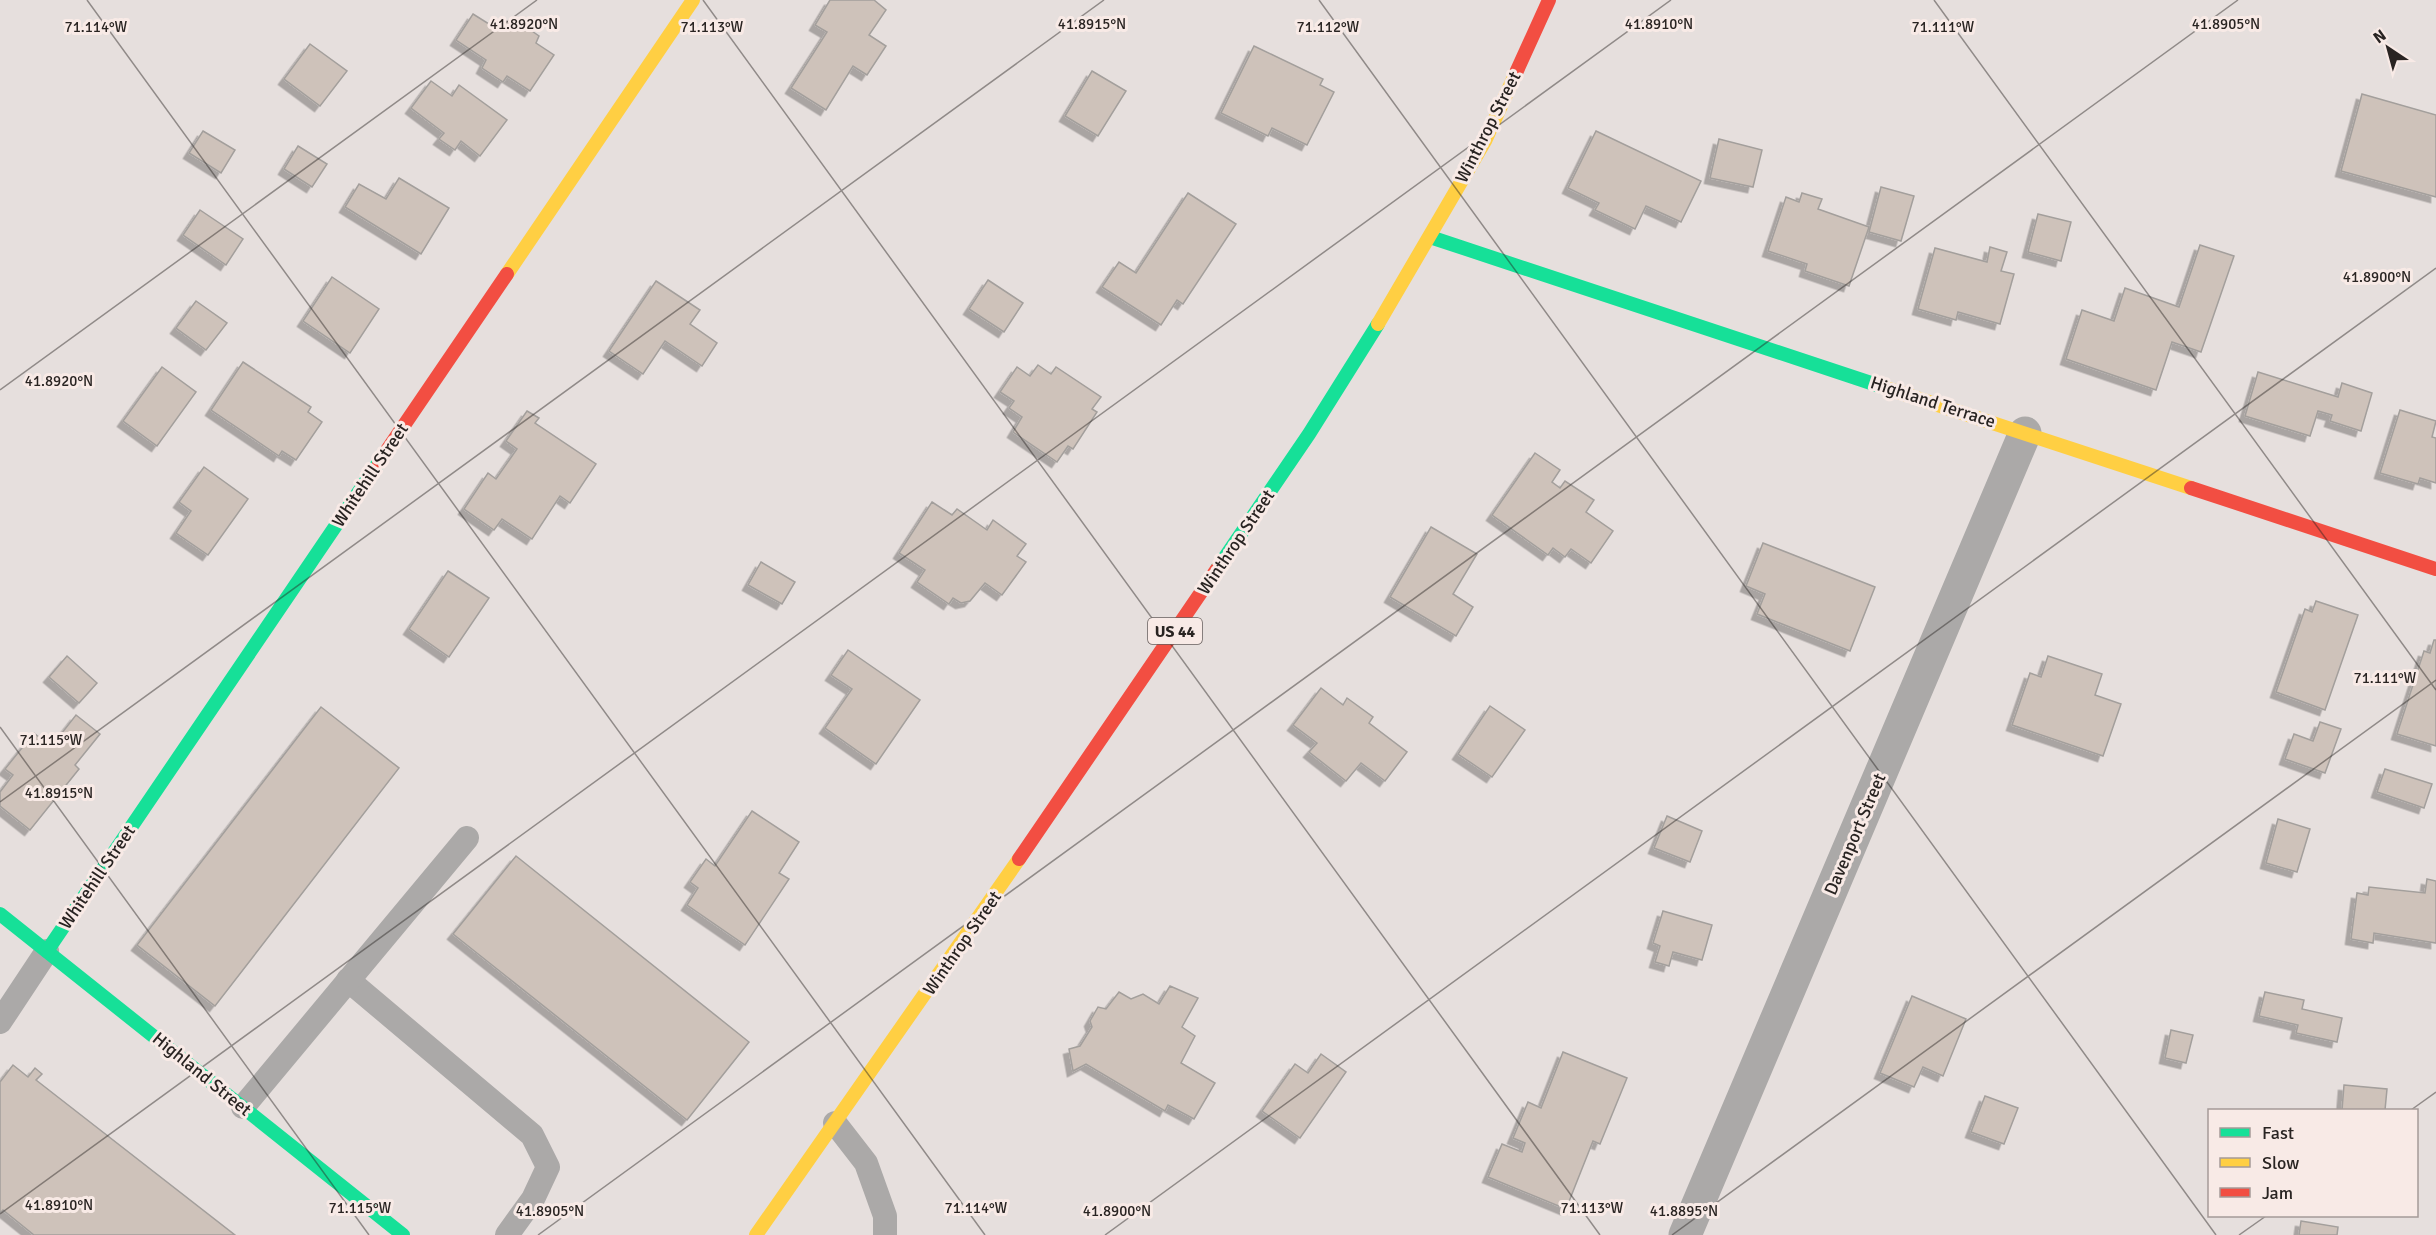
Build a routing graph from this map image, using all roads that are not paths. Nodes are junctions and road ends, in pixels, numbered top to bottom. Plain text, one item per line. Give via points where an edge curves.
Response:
1 (693, 0) edge
2 (1549, 0) edge
3 (1430, 237) junction
4 (2025, 433) junction
5 (2436, 568) edge
6 (467, 838) dead end
7 (0, 914) edge
8 (47, 951) junction
9 (348, 980) junction
10 (0, 1022) edge
11 (243, 1107) junction
12 (835, 1123) junction
13 (404, 1235) edge
14 (507, 1235) edge
15 (756, 1235) edge
16 (885, 1235) edge
17 (1685, 1235) edge

1 - 8 main road, Whitehill Street
2 - 3 main road, Winthrop Street / US 44 via 1485,141
3 - 4 main road, Highland Terrace
3 - 12 main road, Winthrop Street / US 44 via 1310,434
4 - 5 main road, Highland Terrace
4 - 17 street, Davenport Street
6 - 9 lane
7 - 8 main road, Highland Street
8 - 10 lane
8 - 11 main road, Highland Street
9 - 11 lane
9 - 14 lane via 532,1135 548,1167 533,1199
11 - 13 main road, Highland Street
12 - 15 main road, Winthrop Street / US 44
12 - 16 lane via 866,1163 885,1216

